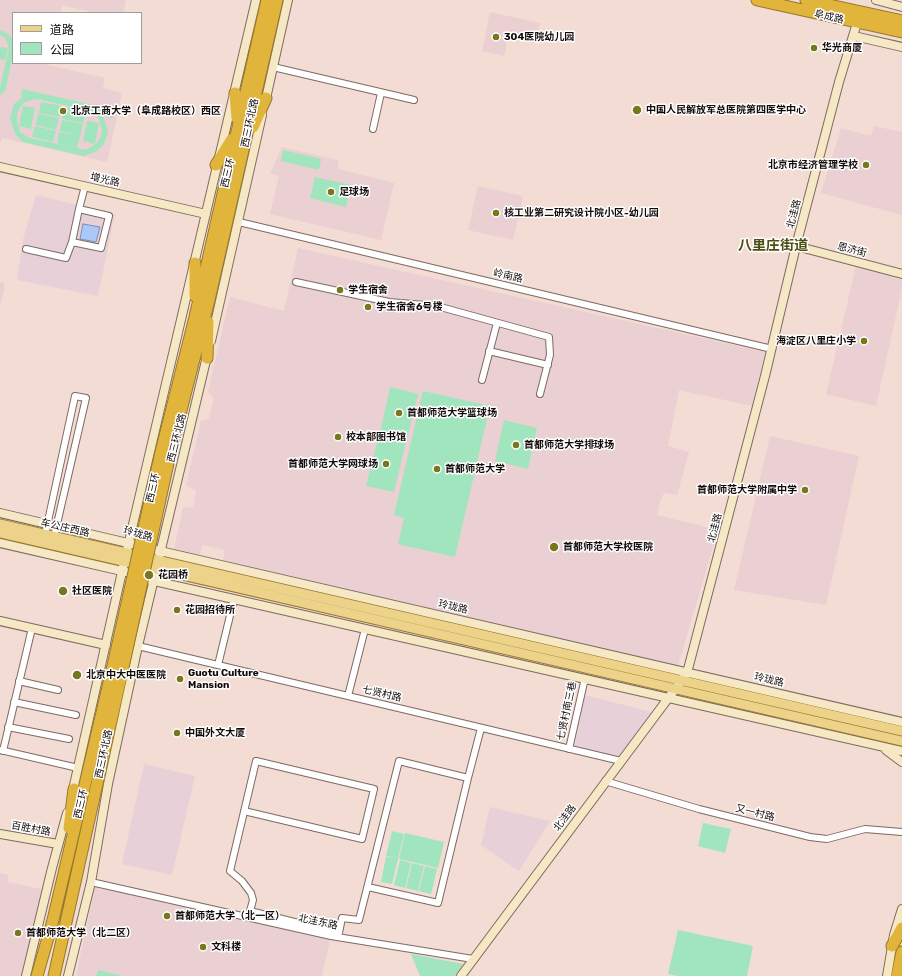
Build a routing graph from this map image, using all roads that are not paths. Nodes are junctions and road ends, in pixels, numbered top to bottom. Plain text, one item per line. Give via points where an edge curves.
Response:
1 (256, 0) edge
2 (267, 0) edge
3 (277, 0) edge
4 (288, 0) edge
5 (757, 0) edge
6 (806, 0) edge
7 (876, 0) edge
8 (902, 7) edge
9 (900, 19) edge
10 (857, 23) junction
11 (902, 32) edge
12 (854, 36) junction
13 (902, 47) edge
14 (262, 68) junction
15 (235, 93) junction
16 (381, 93) junction
17 (266, 98) junction
18 (414, 100) dead end
19 (373, 129) dead end
20 (237, 130) junction
21 (242, 153) junction
22 (216, 166) junction
23 (0, 167) edge
24 (85, 186) junction
25 (79, 209) junction
26 (206, 214) junction
27 (239, 222) junction
28 (72, 242) junction
29 (796, 246) junction
30 (26, 249) dead end
31 (195, 263) junction
32 (902, 274) edge
33 (296, 282) dead end
34 (210, 300) junction
35 (194, 317) junction
36 (497, 323) junction
37 (772, 349) junction
38 (489, 351) junction
39 (207, 358) junction
40 (548, 365) junction
41 (482, 380) dead end
42 (540, 394) dead end
43 (166, 453) junction
44 (139, 500) junction
45 (170, 508) junction
46 (136, 510) junction
47 (0, 513) edge
48 (48, 523) junction
49 (0, 524) edge
50 (57, 526) junction
51 (0, 533) edge
52 (50, 536) junction
53 (129, 542) junction
54 (0, 543) edge
55 (144, 545) junction
56 (161, 549) junction
57 (124, 562) junction
58 (140, 562) junction
59 (158, 566) junction
60 (137, 576) junction
61 (154, 581) junction
62 (234, 599) junction
63 (0, 621) edge
64 (144, 621) junction
65 (110, 624) junction
66 (32, 628) junction
67 (365, 628) junction
68 (142, 632) junction
69 (106, 645) junction
70 (138, 646) junction
71 (218, 665) junction
72 (117, 671) junction
73 (687, 672) junction
74 (585, 678) junction
75 (19, 681) junction
76 (677, 685) junction
77 (58, 690) dead end
78 (348, 696) junction
79 (669, 697) junction
80 (14, 702) junction
81 (826, 704) junction
82 (791, 706) junction
83 (783, 714) junction
84 (76, 715) dead end
85 (901, 722) edge
86 (8, 727) junction
87 (481, 728) junction
88 (805, 728) junction
89 (902, 731) edge
90 (69, 739) dead end
91 (902, 741) edge
92 (880, 746) junction
93 (569, 749) junction
94 (1, 751) edge
95 (902, 751) edge
96 (621, 761) junction
97 (902, 762) edge
98 (78, 768) junction
99 (468, 778) junction
100 (605, 781) junction
101 (74, 789) junction
102 (244, 811) junction
103 (902, 832) edge
104 (0, 834) edge
105 (58, 844) junction
106 (63, 880) junction
107 (91, 882) junction
108 (368, 887) junction
109 (902, 909) edge
110 (53, 920) junction
111 (65, 922) junction
112 (898, 932) edge
113 (897, 949) edge
114 (472, 959) junction
115 (26, 976) edge
116 (38, 976) edge
117 (44, 976) edge
118 (49, 976) edge
119 (54, 976) edge
120 (68, 976) edge
121 (461, 976) edge
122 (887, 976) edge
123 (897, 976) edge

1 - 15 street
2 - 14 highway, 西三环
3 - 14 highway, 西三环
4 - 14 street, 西三环北路
5 - 10 highway, 阜成路
6 - 9 highway, 阜成路
7 - 8 street
10 - 11 highway, 阜成路
10 - 12 street, 北洼路
12 - 13 street
12 - 29 street, 北洼路 via 838,82
14 - 16 street
14 - 17 street, 西三环北路
14 - 20 highway, 西三环
14 - 21 highway, 西三环
15 - 20 highway
15 - 22 street
16 - 18 street
16 - 19 street
17 - 21 highway
17 - 27 street, 西三环北路
20 - 22 highway
20 - 35 highway, 西三环
21 - 34 highway, 西三环
22 - 26 street
23 - 24 street, 增光路
24 - 25 street
24 - 26 street, 增光路
25 - 28 street
25 - 28 street via 109,216 102,248
26 - 31 street
27 - 37 street, 岭南路
27 - 39 street, 西三环北路
28 - 30 street via 66,258
29 - 32 street, 恩济街
29 - 37 street, 北洼路
31 - 35 highway
31 - 44 street
33 - 36 street via 389,302 437,306
34 - 39 highway
34 - 43 highway, 西三环
35 - 43 highway, 西三环
36 - 38 street
36 - 40 street via 549,337
37 - 73 street, 北洼路
38 - 40 street
38 - 41 street
39 - 45 street, 西三环北路
40 - 42 street
43 - 72 highway, 西三环, bridge
44 - 45 street
44 - 46 street
45 - 56 street, 西三环北路
46 - 53 street
46 - 55 street via 149,523
47 - 48 street, 玲珑路
48 - 50 street, 玲珑路
48 - 50 street via 75,396 86,398
48 - 52 street
49 - 52 main road, 车公庄西路
50 - 52 street
50 - 53 street, 玲珑路
51 - 57 main road, 车公庄西路
52 - 57 main road, 车公庄西路
53 - 55 street, 玲珑路
53 - 57 street
54 - 57 street
55 - 56 street, 玲珑路
55 - 58 street
56 - 59 street, 西三环北路
56 - 73 street, 玲珑路
57 - 58 main road, 玲珑路
57 - 60 street
57 - 65 street
58 - 59 main road, 玲珑路
58 - 60 street
59 - 61 street, 西三环北路
59 - 76 main road, 玲珑路
60 - 61 street
60 - 64 street via 131,606
61 - 62 street
61 - 64 street, 西三环北路
62 - 67 street
62 - 71 street
63 - 66 street
64 - 68 street, 西三环北路
65 - 68 street
65 - 69 street
66 - 69 street
66 - 75 street
67 - 74 street
67 - 78 street
68 - 70 street, 西三环北路
69 - 98 street
70 - 71 street, 七贤村路
70 - 107 street, 西三环北路 via 108,784
71 - 78 street, 七贤村路
72 - 106 highway, 西三环
72 - 111 highway, 西三环
73 - 76 street, 北洼路
73 - 81 street, 玲珑路
74 - 79 street
74 - 93 street, 七贤村南三巷
75 - 77 street
75 - 80 street
76 - 79 street, 北洼路
76 - 82 main road, 玲珑路
76 - 83 main road, 玲珑路
78 - 87 street, 七贤村路
79 - 88 street
79 - 96 street, 北洼路
80 - 84 street
80 - 86 street
81 - 82 street
81 - 85 street, 玲珑路
82 - 89 main road, 玲珑路
83 - 88 street
83 - 91 main road, 玲珑路
86 - 90 street
86 - 94 street
87 - 93 street, 七贤村路
87 - 99 street
88 - 92 street
92 - 95 street
92 - 97 street
93 - 96 street, 七贤村路
94 - 98 street
96 - 100 street, 北洼路
98 - 101 street
99 - 108 street via 438,903
99 - 108 street via 399,761
100 - 103 street, 又一村路 via 685,806 810,837 827,838 865,829
100 - 114 street, 北洼路
101 - 105 street
101 - 106 highway
102 - 102 street via 256,761 374,789 362,839
102 - 108 street via 230,871 242,881 251,894 253,900 250,912 339,933 342,918 359,920
104 - 105 street, 百胜村路
105 - 115 street
106 - 110 highway, 西三环
107 - 114 street, 北洼东路 via 331,936
107 - 120 street, 西三环北路
109 - 112 street
110 - 116 highway, 西三环
110 - 117 highway
111 - 118 highway
111 - 119 highway, 西三环
112 - 113 highway
113 - 122 street
113 - 123 highway
114 - 121 street, 北洼路

